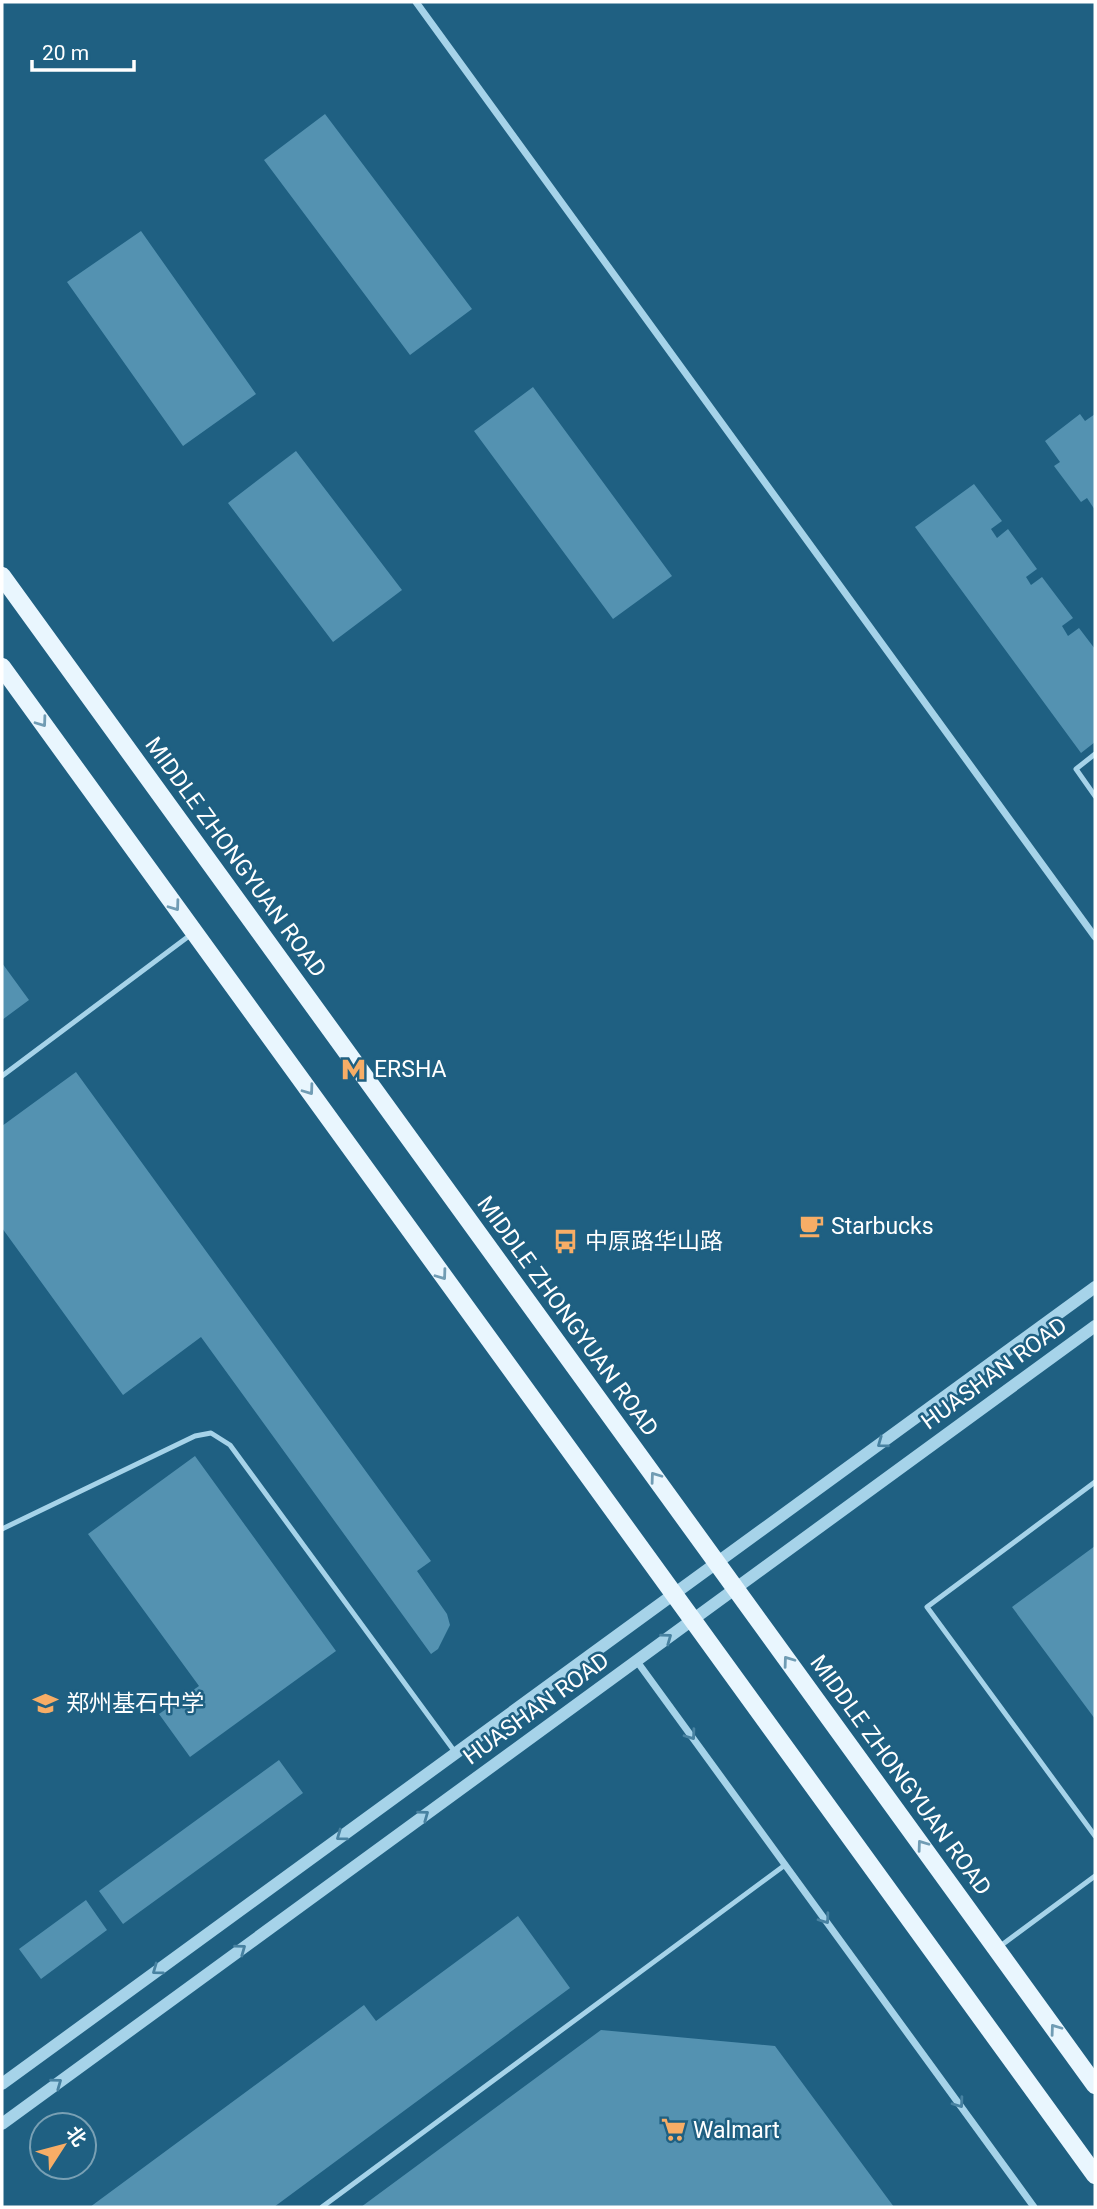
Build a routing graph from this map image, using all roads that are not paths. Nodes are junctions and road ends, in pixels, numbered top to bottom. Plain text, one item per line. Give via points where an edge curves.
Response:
1 (416, 2) edge
2 (2, 576) edge
3 (2, 667) edge
4 (1095, 754) edge
5 (1095, 796) edge
6 (194, 932) junction
7 (1095, 937) edge
8 (2, 1076) edge
9 (1095, 1287) edge
10 (1095, 1326) edge
11 (1095, 1482) edge
12 (2, 1529) edge
13 (717, 1563) junction
14 (735, 1588) junction
15 (674, 1594) junction
16 (692, 1619) junction
17 (636, 1660) junction
18 (456, 1753) junction
19 (1095, 1836) edge
20 (785, 1865) junction
21 (1095, 1876) edge
22 (997, 1948) junction
23 (2, 2084) edge
24 (1095, 2085) edge
25 (2, 2124) edge
26 (1095, 2175) edge
27 (322, 2207) edge
28 (1034, 2207) edge

1 - 7 street
13 -> 2 main road, MIDDLE ZHONGYUAN ROAD
3 -> 6 main road
4 - 5 lane via 1076,769
6 - 8 lane
6 -> 15 main road
9 -> 13 street, HUASHAN ROAD
10 - 14 street, HUASHAN ROAD
11 - 19 lane via 927,1606
12 - 18 lane via 195,1436 211,1433 230,1444
13 - 14 main road, MIDDLE ZHONGYUAN ROAD
13 - 15 street, HUASHAN ROAD
14 - 16 street, HUASHAN ROAD
22 -> 14 main road, MIDDLE ZHONGYUAN ROAD
15 - 16 main road
15 - 18 street, HUASHAN ROAD
17 -> 16 street, HUASHAN ROAD
16 - 26 main road
17 -> 20 street
25 -> 17 street, HUASHAN ROAD
18 -> 23 street, HUASHAN ROAD
20 - 27 lane
20 -> 28 street
21 - 22 lane
24 -> 22 main road, MIDDLE ZHONGYUAN ROAD

